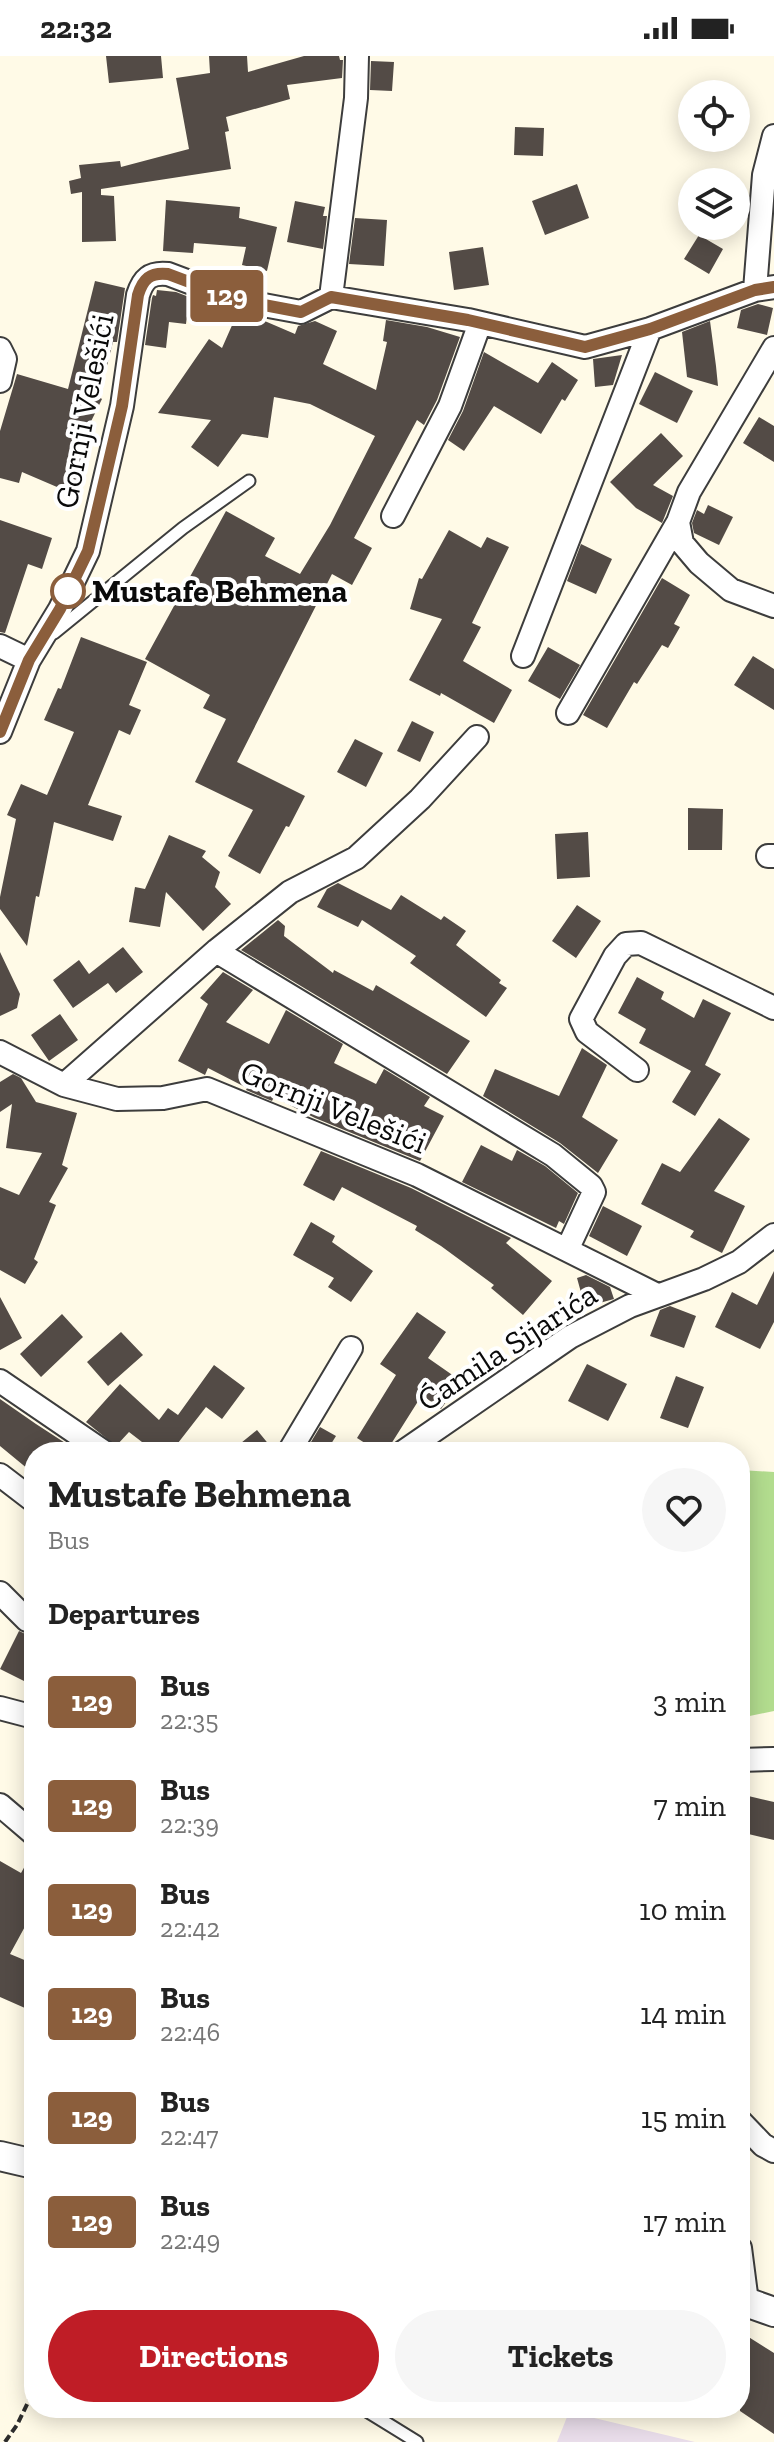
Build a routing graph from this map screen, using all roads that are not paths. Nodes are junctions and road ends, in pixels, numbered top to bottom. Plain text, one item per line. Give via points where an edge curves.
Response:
1 (357, 56) edge
2 (774, 136) edge
3 (765, 288) edge
4 (331, 297) junction
5 (480, 323) junction
6 (650, 329) junction
7 (774, 348) edge
8 (0, 349) edge
9 (0, 381) edge
10 (249, 481) dead end
11 (393, 516) dead end
12 (678, 522) junction
13 (774, 606) edge
14 (0, 646) edge
15 (34, 653) junction
16 (523, 656) dead end
17 (568, 713) dead end
18 (0, 732) edge
19 (477, 737) dead end
20 (216, 951) junction
21 (774, 1008) edge
22 (0, 1052) edge
23 (637, 1070) dead end
24 (64, 1085) junction
25 (774, 1235) edge
26 (567, 1250) junction
27 (657, 1295) junction
28 (351, 1348) dead end
29 (0, 1381) edge
30 (89, 1442) edge
31 (295, 1442) edge
32 (418, 1442) edge
33 (0, 1475) edge
34 (24, 1493) edge
35 (0, 1593) edge
36 (24, 1617) edge
37 (0, 1708) edge
38 (24, 1714) edge
39 (774, 1759) edge
40 (750, 1760) edge
41 (0, 1805) edge
42 (24, 1825) edge
43 (750, 2131) edge
44 (774, 2151) edge
45 (0, 2156) edge
46 (24, 2162) edge
47 (750, 2303) edge
48 (774, 2312) edge
49 (378, 2418) edge
50 (417, 2442) edge

1 - 4 street
2 - 3 street via 764,175
3 - 6 street
4 - 5 street
4 - 15 street, Gornji Velešići via 301,312 237,300 168,274 148,276 141,284 122,406 88,551
5 - 6 street via 585,347
5 - 11 street via 450,406
6 - 16 street
7 - 12 street via 689,492
8 - 9 street via 5,359
10 - 15 lane via 183,528
12 - 13 street via 682,543 699,563 731,590
12 - 17 street
14 - 15 street
15 - 18 street, Gornji Velešići
19 - 20 street via 356,858 290,892
20 - 24 street
20 - 26 street, Gornji Velešići via 553,1155 591,1186 591,1202
21 - 23 street via 641,943 626,944 581,1019 587,1032
22 - 24 street, Gornji Velešići
24 - 26 street, Gornji Velešići via 117,1099 163,1098 207,1089 417,1175
25 - 27 street, Ćamila Sijarića via 739,1262
26 - 27 street, Gornji Velešići
27 - 32 street, Ćamila Sijarića via 570,1337
28 - 31 street
29 - 30 street
33 - 34 street
35 - 36 street
37 - 38 street
39 - 40 street
41 - 42 street
43 - 44 street
45 - 46 street
47 - 48 street
49 - 50 lane

